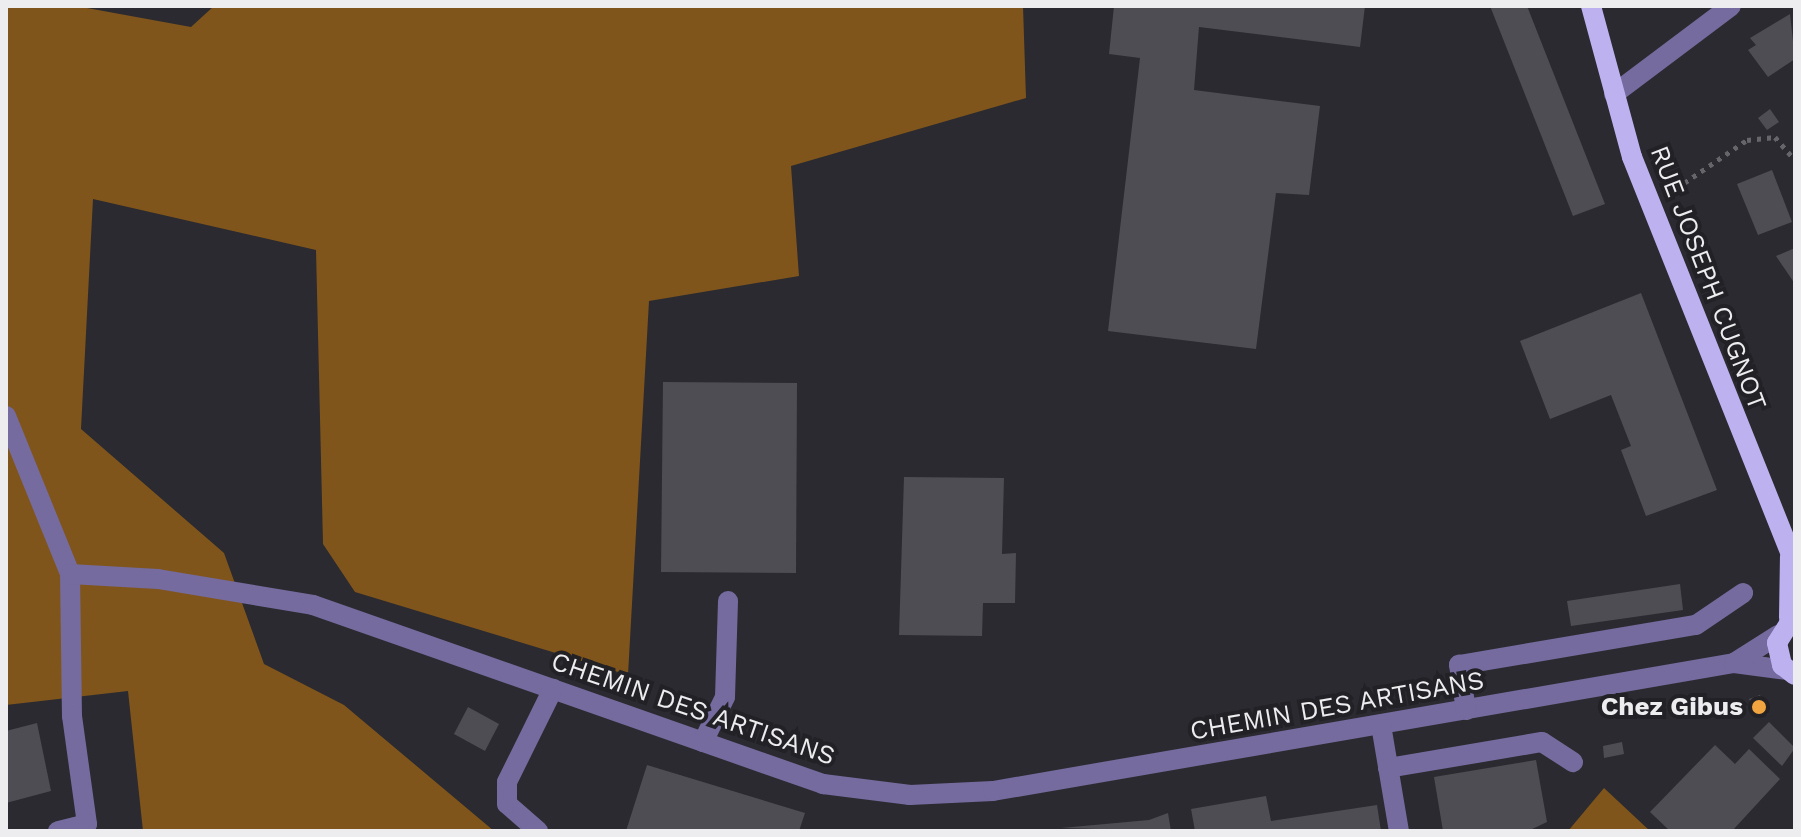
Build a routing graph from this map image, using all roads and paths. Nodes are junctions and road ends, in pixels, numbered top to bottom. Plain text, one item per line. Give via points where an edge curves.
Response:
1 (1731, 6) edge
2 (1593, 8) edge
3 (1614, 94) junction
4 (1795, 160) edge
5 (1649, 204) junction
6 (6, 416) edge
7 (1792, 561) edge
8 (70, 574) junction
9 (1743, 593) dead end
10 (728, 601) dead end
11 (1787, 622) edge
12 (1734, 663) junction
13 (1791, 672) edge
14 (553, 689) junction
15 (1466, 710) junction
16 (1381, 725) junction
17 (703, 742) junction
18 (1573, 762) dead end
19 (1388, 768) junction
20 (86, 828) edge
21 (58, 831) edge
22 (538, 831) edge
23 (1399, 831) edge

1 - 3 street
2 - 3 main road, RUE JOSEPH CUGNOT
3 - 5 main road, RUE JOSEPH CUGNOT
4 - 5 path via 1775,137 1747,140
5 - 7 main road, RUE JOSEPH CUGNOT
6 - 8 street
7 - 11 main road, RUE JOSEPH CUGNOT
8 - 14 street, CHEMIN DES ARTISANS via 158,579 313,605
8 - 20 street via 72,716
9 - 15 street via 1696,625 1459,665
10 - 17 street via 725,697
11 - 12 street, CHEMIN DES ARTISANS
11 - 13 main road, RUE JOSEPH CUGNOT
12 - 13 street, CHEMIN DES ARTISANS
12 - 15 street, CHEMIN DES ARTISANS
14 - 17 street, CHEMIN DES ARTISANS
14 - 22 street via 507,782 507,804
15 - 16 street, CHEMIN DES ARTISANS
16 - 17 street, CHEMIN DES ARTISANS via 993,791 910,795 823,784
16 - 19 street
18 - 19 street via 1542,742
19 - 23 street
20 - 21 street

